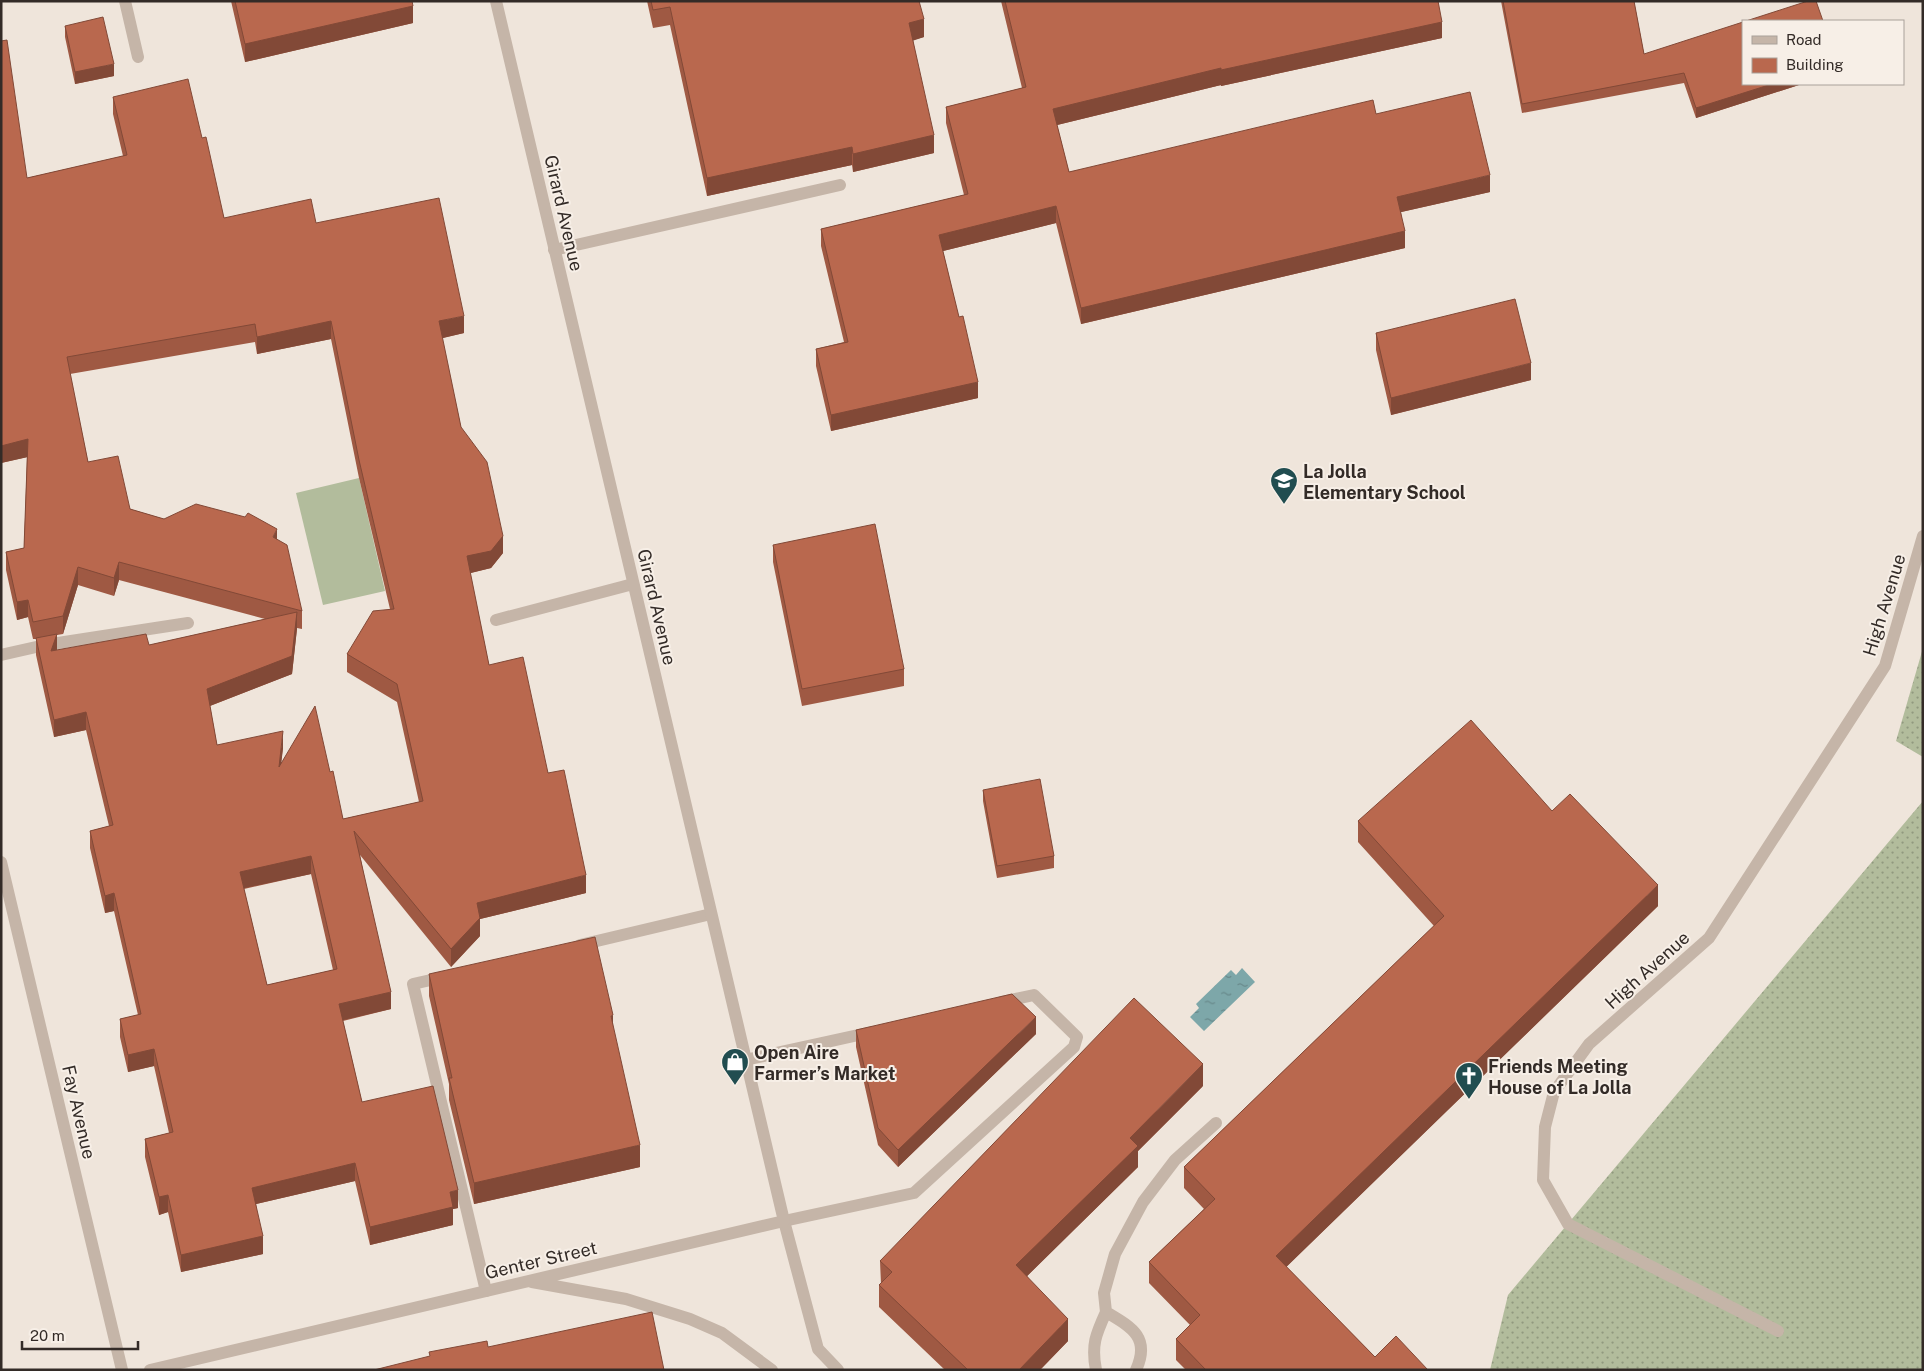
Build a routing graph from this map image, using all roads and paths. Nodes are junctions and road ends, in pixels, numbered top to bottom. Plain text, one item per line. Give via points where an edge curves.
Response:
1 (126, 1) edge
2 (496, 1) edge
3 (138, 57) dead end
4 (840, 185) dead end
5 (554, 250) junction
6 (1923, 536) edge
7 (633, 584) junction
8 (496, 620) dead end
9 (188, 623) dead end
10 (1, 655) edge
11 (1, 862) edge
12 (712, 914) junction
13 (567, 948) edge
14 (452, 975) edge
15 (986, 1006) edge
16 (880, 1030) edge
17 (745, 1060) junction
18 (1216, 1123) dead end
19 (784, 1221) junction
20 (527, 1281) junction
21 (486, 1291) junction
22 (1106, 1312) junction
23 (1778, 1330) dead end
24 (122, 1370) edge
25 (150, 1370) edge
26 (772, 1370) edge
27 (838, 1370) edge
28 (1096, 1370) edge
29 (1136, 1370) edge

1 - 3 street
2 - 5 street, Girard Avenue
4 - 5 street
5 - 7 street, Girard Avenue
6 - 23 street, High Avenue via 1885,666 1709,938 1589,1044 1554,1092 1545,1127 1543,1180 1568,1224
7 - 8 street
7 - 12 street, Girard Avenue
9 - 10 street via 45,644
11 - 24 street, Fay Avenue
12 - 13 street
12 - 17 street, Girard Avenue
14 - 21 street via 413,984
15 - 19 street, Genter Street via 1034,995 1077,1037 1074,1047 914,1193
16 - 17 street
17 - 19 street, Girard Avenue
18 - 22 street via 1175,1160 1143,1202 1115,1254 1104,1293
19 - 20 street, Genter Street
19 - 27 street via 818,1349
20 - 21 street, Genter Street
20 - 26 street via 626,1299 690,1319 722,1333
21 - 25 street, Genter Street
22 - 28 street via 1097,1332 1093,1354
22 - 29 street via 1131,1327 1141,1344

